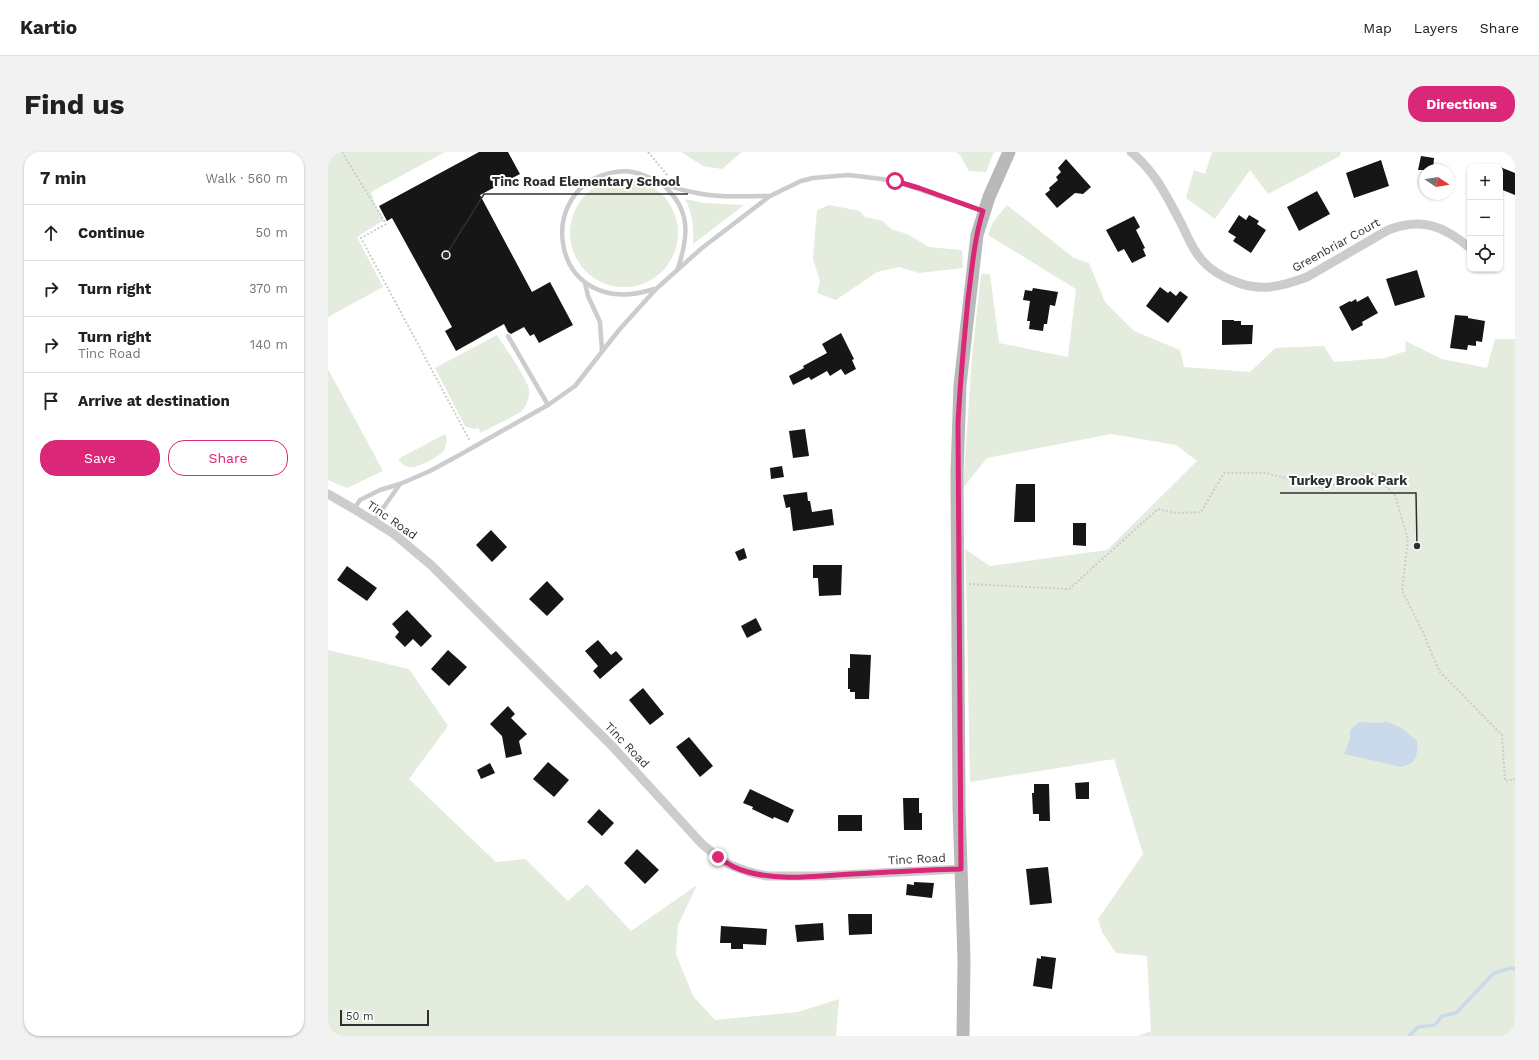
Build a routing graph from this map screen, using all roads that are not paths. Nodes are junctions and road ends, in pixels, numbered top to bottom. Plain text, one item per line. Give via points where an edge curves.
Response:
1 (1009, 152) edge
2 (1131, 152) edge
3 (659, 182) junction
4 (770, 196) junction
5 (983, 211) junction
6 (1467, 245) edge
7 (678, 268) junction
8 (585, 282) junction
9 (656, 289) junction
10 (508, 336) dead end
11 (602, 351) junction
12 (548, 405) junction
13 (400, 484) junction
14 (328, 494) edge
15 (354, 508) junction
16 (374, 521) junction
17 (961, 869) junction
18 (962, 1036) edge

1 - 5 street
2 - 6 street, Greenbriar Court via 1153,174 1201,259 1216,274 1243,285 1267,288 1294,282 1398,226 1418,223 1440,228 1455,235
3 - 4 lane via 714,196
3 - 7 lane via 678,202 686,224 685,247
3 - 8 lane via 643,174 618,172 605,174 577,193 565,215 562,240 570,264
4 - 5 lane via 801,181 848,175 907,185
4 - 7 lane
5 - 17 street via 975,243 958,424
7 - 9 lane
8 - 9 lane via 597,290 618,295 640,294
8 - 11 lane via 588,296 600,322
9 - 11 lane
10 - 12 lane
11 - 12 lane via 575,386
12 - 13 lane via 430,471
13 - 15 lane via 360,500
13 - 16 lane
14 - 15 street, Tinc Road
15 - 16 street, Tinc Road
16 - 17 street, Tinc Road via 416,552 458,591 613,747 702,844 730,866 758,874 792,877
17 - 18 street via 964,954

